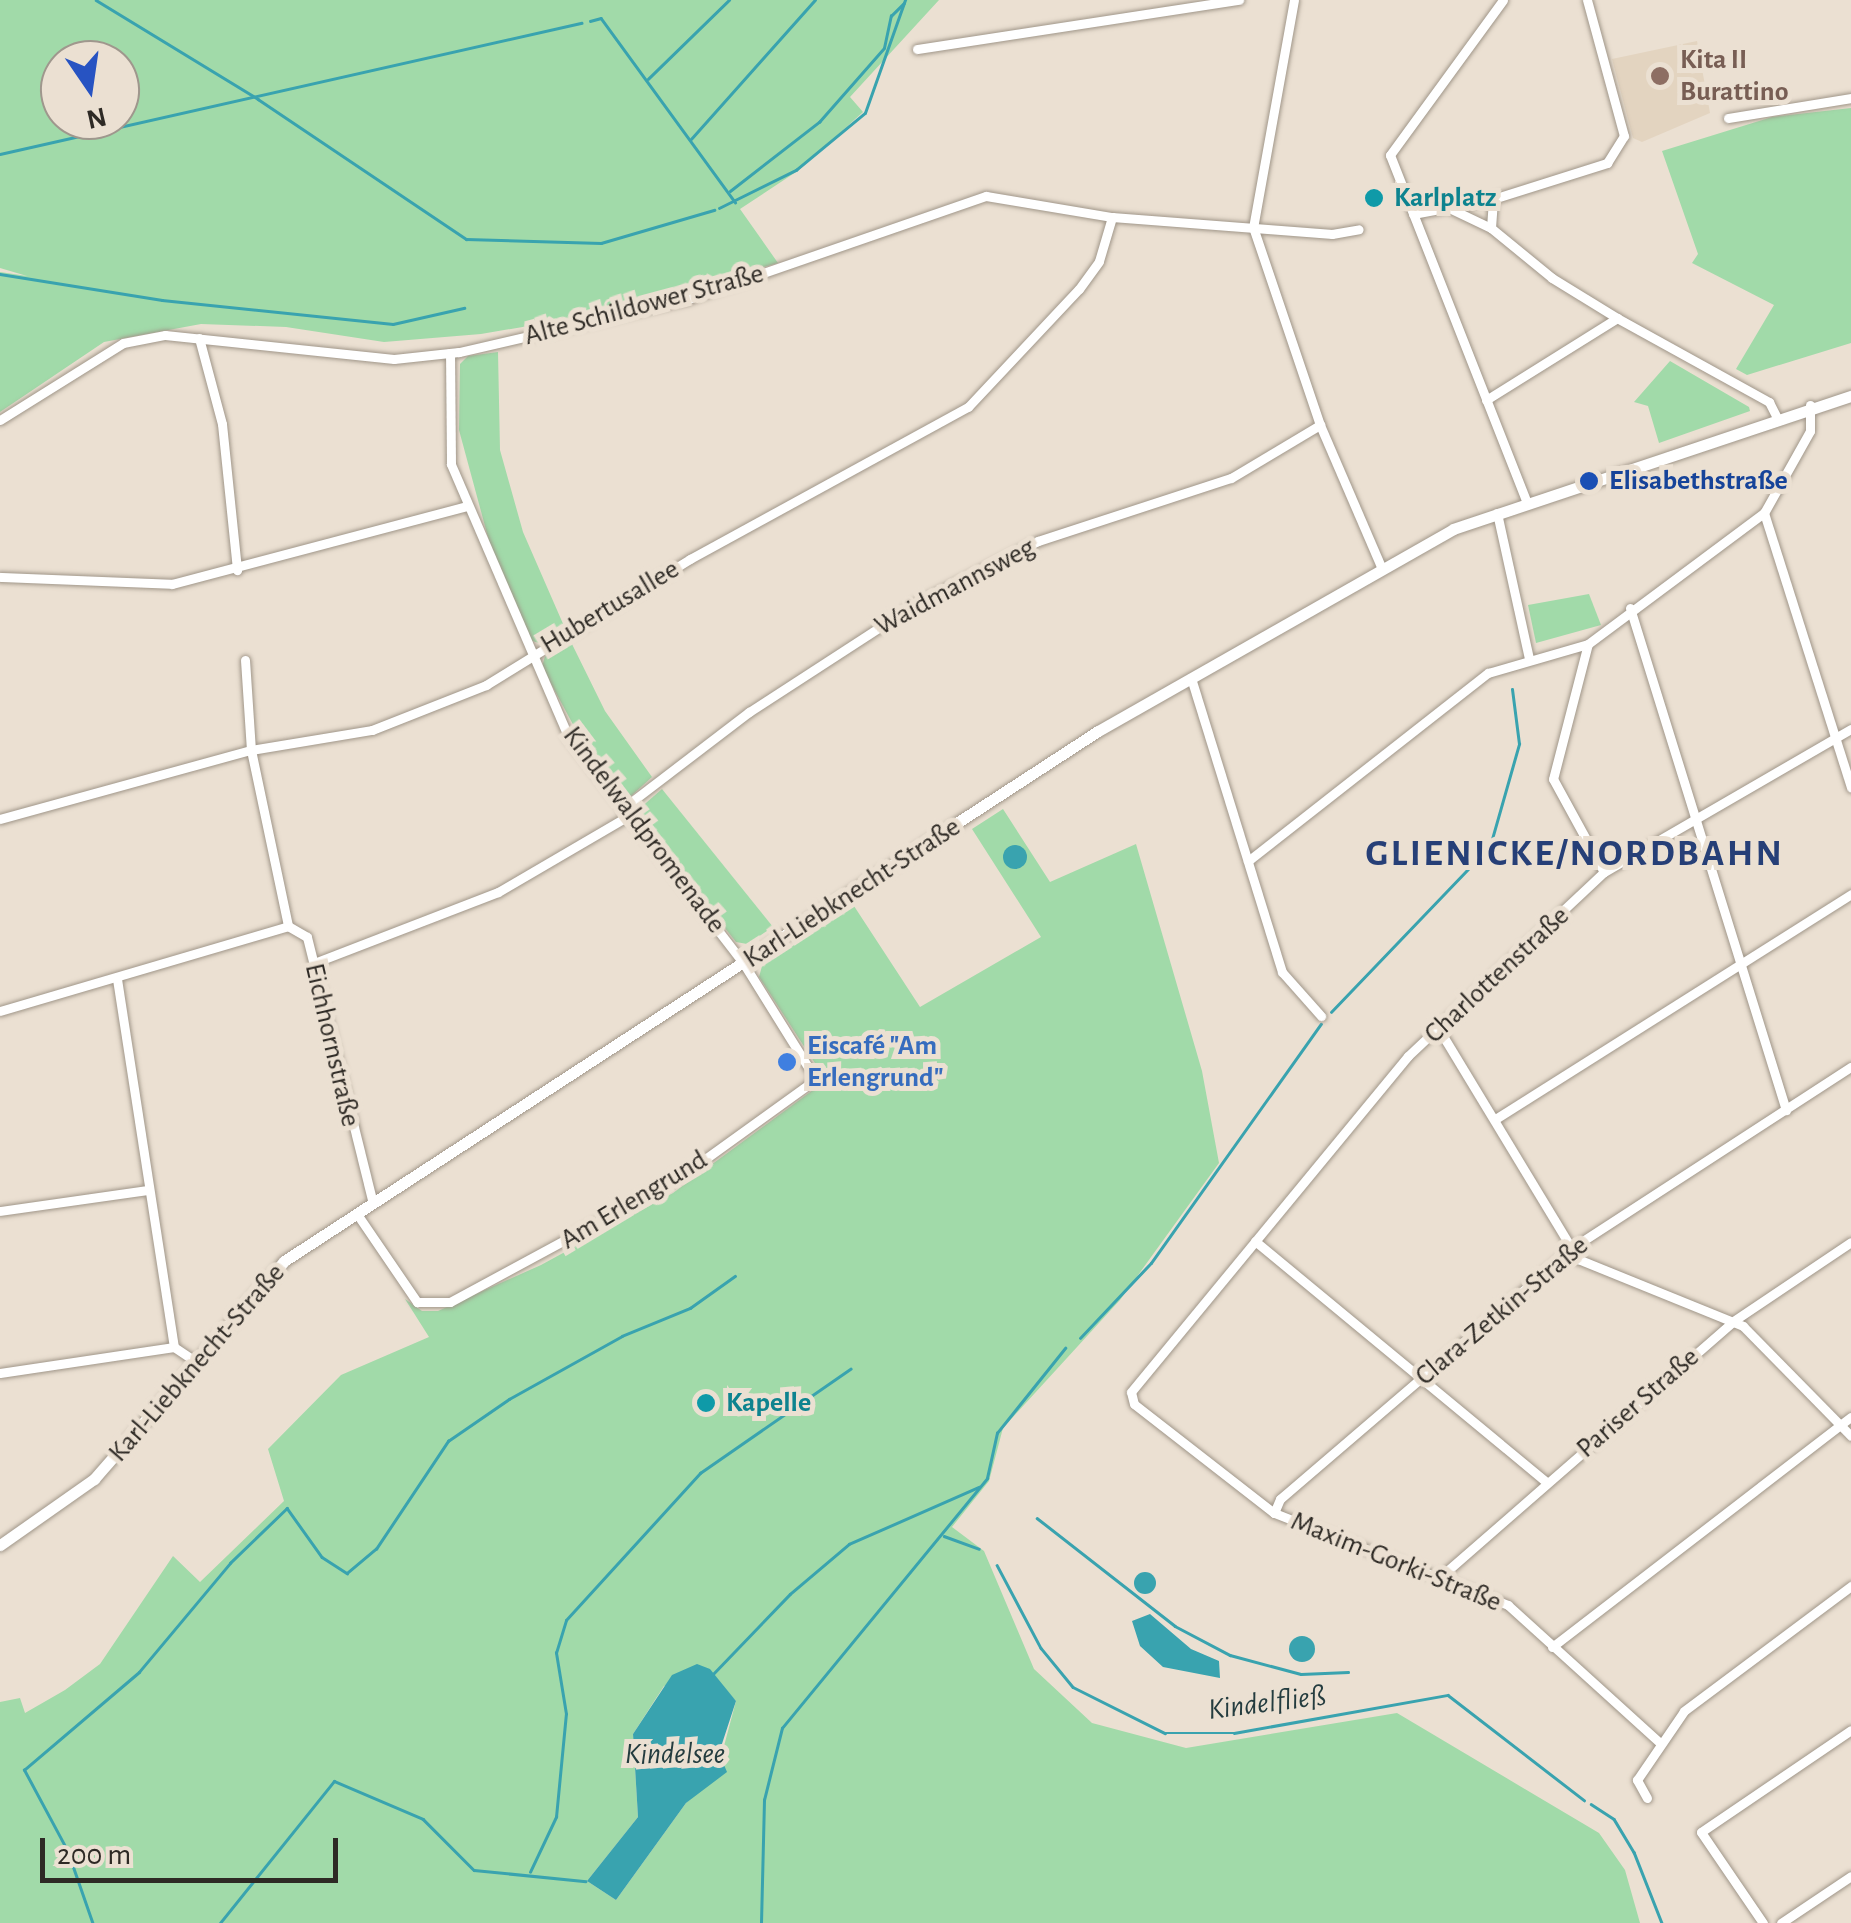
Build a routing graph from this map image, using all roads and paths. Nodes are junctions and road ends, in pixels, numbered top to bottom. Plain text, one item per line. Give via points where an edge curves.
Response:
1 (1239, 0) edge
2 (1294, 0) edge
3 (1503, 0) edge
4 (1587, 0) edge
5 (917, 49) dead end
6 (1851, 98) edge
7 (1728, 118) dead end
8 (1493, 199) junction
9 (1449, 208) junction
10 (1413, 214) junction
11 (1112, 217) junction
12 (1254, 227) junction
13 (1359, 228) dead end
14 (1492, 228) junction
15 (1617, 318) junction
16 (200, 338) junction
17 (450, 353) junction
18 (1851, 396) edge
19 (1486, 400) junction
20 (1810, 405) junction
21 (1776, 416) junction
22 (0, 420) edge
23 (1320, 425) junction
24 (1527, 502) junction
25 (468, 506) junction
26 (1764, 512) junction
27 (1496, 513) junction
28 (1382, 569) junction
29 (237, 570) junction
30 (0, 577) edge
31 (1630, 608) junction
32 (1588, 644) junction
33 (530, 656) junction
34 (1529, 658) junction
35 (245, 660) dead end
36 (1191, 678) junction
37 (1851, 729) edge
38 (1835, 734) junction
39 (251, 750) junction
40 (1851, 788) edge
41 (625, 813) junction
42 (1698, 816) junction
43 (0, 819) edge
44 (1248, 861) junction
45 (1604, 872) junction
46 (1851, 894) edge
47 (288, 926) junction
48 (314, 962) junction
49 (744, 964) junction
50 (1744, 965) junction
51 (117, 979) junction
52 (0, 1011) edge
53 (1322, 1016) dead end
54 (1440, 1031) junction
55 (1851, 1067) edge
56 (1786, 1110) junction
57 (1497, 1118) junction
58 (147, 1190) junction
59 (373, 1203) junction
60 (0, 1211) edge
61 (357, 1214) junction
62 (1254, 1241) junction
63 (1851, 1242) edge
64 (1570, 1252) junction
65 (1732, 1322) junction
66 (174, 1348) junction
67 (196, 1362) junction
68 (0, 1373) edge
69 (1420, 1380) junction
70 (1131, 1390) joint
71 (1846, 1420) edge
72 (1851, 1436) edge
73 (1546, 1482) junction
74 (1274, 1512) junction
75 (0, 1545) edge
76 (1439, 1578) junction
77 (1849, 1592) edge
78 (1552, 1647) junction
79 (1851, 1730) edge
80 (1659, 1742) junction
81 (1647, 1798) dead end
82 (1851, 1876) edge
83 (1763, 1923) edge
84 (1782, 1923) edge

1 - 5 street
2 - 12 street
3 - 10 street via 1390,155
4 - 8 street via 1624,136 1608,163
6 - 7 street
8 - 9 street
8 - 14 street
9 - 10 street
9 - 14 street
10 - 19 street
11 - 12 street, Alte Schildower Straße
11 - 17 street, Alte Schildower Straße via 986,196 688,299
11 - 33 street, Hubertusallee via 1098,261 1079,289 968,407 690,559
12 - 13 street, Alte Schildower Straße via 1332,234
12 - 23 street
14 - 15 street via 1552,278
15 - 19 street
15 - 21 street via 1769,402
16 - 17 street, Alte Schildower Straße via 394,358
16 - 22 street, Alte Schildower Straße via 165,334 111,347
16 - 29 street via 222,424
17 - 25 street, Kindelwaldpromenade via 452,464
18 - 20 street, Karl-Liebknecht-Straße
19 - 24 street
20 - 21 street, Karl-Liebknecht-Straße
20 - 26 street via 1810,431
21 - 24 street, Karl-Liebknecht-Straße
23 - 28 street
23 - 41 street, Waidmannsweg via 1231,478 1038,541 915,604 749,712
24 - 27 street, Karl-Liebknecht-Straße
25 - 29 street
25 - 33 street, Kindelwaldpromenade
26 - 31 street
26 - 38 street
27 - 28 street, Karl-Liebknecht-Straße
27 - 34 street
28 - 36 street, Karl-Liebknecht-Straße
29 - 30 street via 137,586
31 - 32 street
31 - 42 street
32 - 34 street
32 - 45 street via 1553,779
33 - 39 street, Hubertusallee via 486,685 404,720 326,741
33 - 41 street, Kindelwaldpromenade via 574,745
34 - 44 street via 1488,673
35 - 39 street, Eichhornstraße
36 - 44 street
36 - 49 street, Karl-Liebknecht-Straße via 1098,731
37 - 38 street, Charlottenstraße
38 - 40 street
38 - 42 street, Charlottenstraße
39 - 43 street, Hubertusallee
39 - 47 street, Eichhornstraße
41 - 48 street, Waidmannsweg via 498,892
41 - 49 street, Kindelwaldpromenade
42 - 45 street, Charlottenstraße
42 - 50 street
44 - 53 street via 1282,972
45 - 54 street, Charlottenstraße
46 - 50 street
47 - 48 street, Eichhornstraße via 307,937
47 - 51 street
48 - 59 street, Eichhornstraße
49 - 59 street, Karl-Liebknecht-Straße
49 - 61 street, Am Erlengrund via 812,1080 676,1180 432,1306 416,1302
50 - 56 street
50 - 57 street
51 - 52 street
51 - 58 street
54 - 57 street
54 - 62 street, Charlottenstraße via 1386,1080
55 - 56 street, Clara-Zetkin-Straße
56 - 64 street, Clara-Zetkin-Straße
57 - 64 street
58 - 60 street
58 - 66 street
59 - 61 street, Karl-Liebknecht-Straße
61 - 67 street, Karl-Liebknecht-Straße via 284,1262
62 - 69 street
62 - 70 street, Charlottenstraße
63 - 65 street, Pariser Straße
64 - 65 street
64 - 69 street, Clara-Zetkin-Straße
65 - 71 street
65 - 73 street, Pariser Straße
66 - 67 street
66 - 68 street
67 - 75 street, Karl-Liebknecht-Straße via 94,1480
69 - 73 street
69 - 74 street, Clara-Zetkin-Straße
70 - 74 street, Maxim-Gorki-Straße via 1134,1404
71 - 72 street
71 - 78 street
73 - 76 street, Pariser Straße
74 - 76 street, Maxim-Gorki-Straße
76 - 78 street, Maxim-Gorki-Straße via 1508,1605
77 - 80 street via 1743,1662
78 - 80 street, Maxim-Gorki-Straße
79 - 83 street via 1701,1832
80 - 81 street via 1637,1780
82 - 84 street

